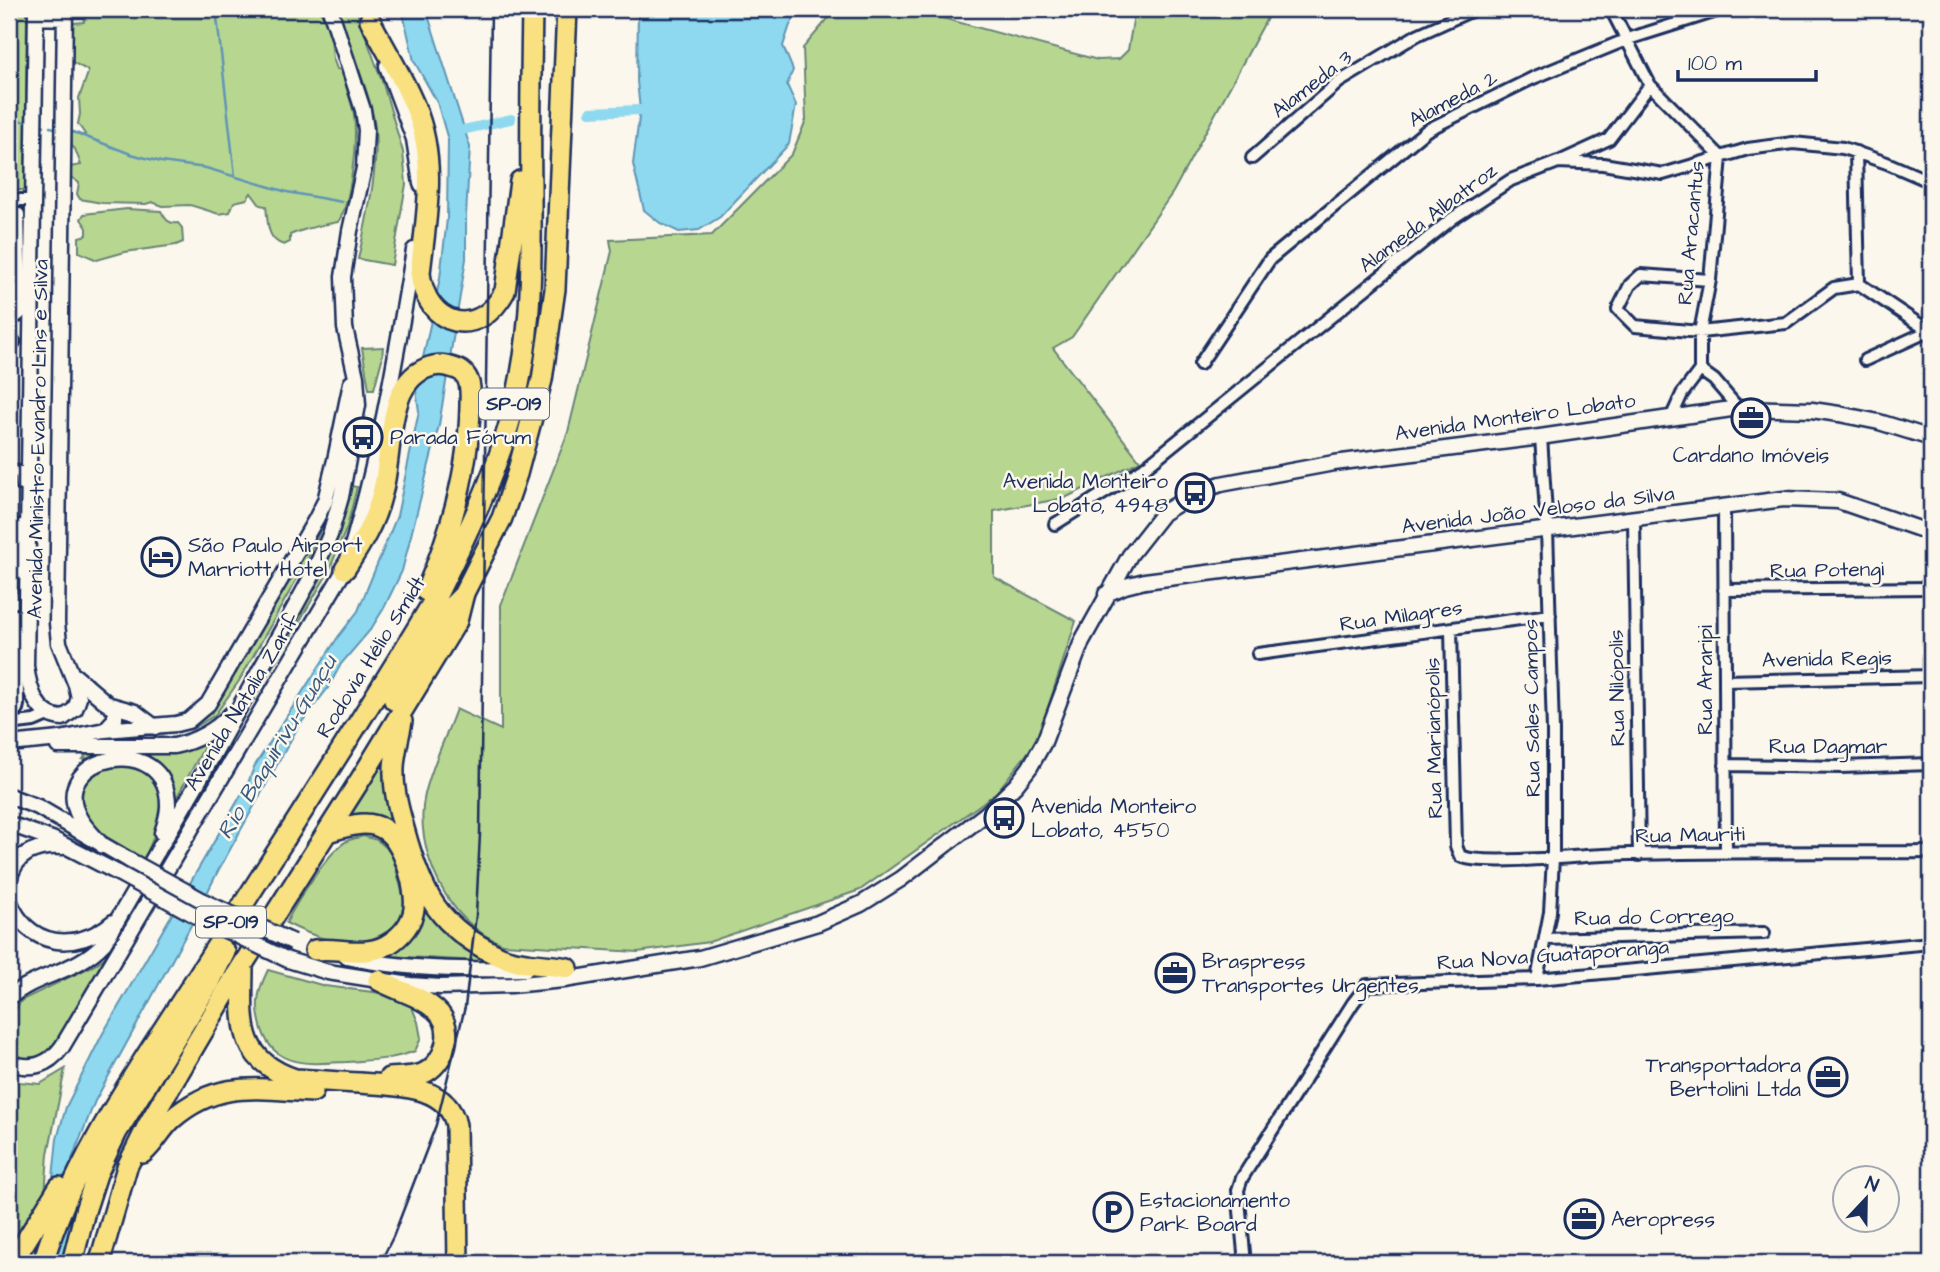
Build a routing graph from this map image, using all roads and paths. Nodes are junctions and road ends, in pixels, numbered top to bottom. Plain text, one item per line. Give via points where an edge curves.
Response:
1 (330, 9) edge
2 (533, 9) edge
3 (567, 9) edge
4 (573, 9) edge
5 (1475, 9) edge
6 (1611, 9) edge
7 (1723, 9) edge
8 (36, 13) edge
9 (64, 13) edge
10 (369, 14) edge
11 (1628, 39) junction
12 (565, 67) junction
13 (1650, 85) junction
14 (530, 107) junction
15 (1856, 152) junction
16 (1721, 157) junction
17 (1252, 158) dead end
18 (1558, 162) junction
19 (1931, 182) edge
20 (9, 200) edge
21 (34, 200) junction
22 (19, 214) dead end
23 (1710, 280) junction
24 (1859, 284) junction
25 (9, 316) edge
26 (1930, 330) edge
27 (1700, 332) junction
28 (1865, 360) dead end
29 (352, 364) junction
30 (1200, 364) dead end
31 (1700, 370) junction
32 (1738, 408) junction
33 (1672, 416) junction
34 (1541, 437) junction
35 (1931, 438) edge
36 (9, 465) edge
37 (29, 466) junction
38 (9, 471) edge
39 (1724, 508) junction
40 (1634, 520) junction
41 (1055, 524) dead end
42 (1547, 529) junction
43 (1931, 533) edge
44 (1130, 555) junction
45 (345, 569) junction
46 (20, 572) dead end
47 (1145, 581) junction
48 (1931, 588) edge
49 (1724, 590) junction
50 (464, 593) junction
51 (1106, 594) junction
52 (17, 615) dead end
53 (1550, 615) junction
54 (1451, 629) junction
55 (1258, 654) dead end
56 (71, 673) junction
57 (388, 673) junction
58 (1931, 676) edge
59 (1724, 681) junction
60 (91, 690) junction
61 (247, 694) junction
62 (110, 705) junction
63 (78, 706) junction
64 (405, 707) junction
65 (9, 711) edge
66 (48, 715) junction
67 (9, 724) edge
68 (155, 726) junction
69 (105, 730) junction
70 (9, 744) edge
71 (1931, 764) edge
72 (1725, 765) junction
73 (9, 796) edge
74 (9, 824) edge
75 (327, 832) junction
76 (103, 846) junction
77 (1455, 846) joint
78 (70, 847) junction
79 (1931, 852) edge
80 (157, 853) junction
81 (1726, 853) junction
82 (1639, 855) junction
83 (1553, 858) junction
84 (9, 881) edge
85 (251, 890) junction
86 (9, 900) edge
87 (272, 905) junction
88 (120, 917) junction
89 (1765, 933) dead end
90 (1545, 939) junction
91 (1931, 943) edge
92 (315, 950) junction
93 (243, 964) junction
94 (568, 968) junction
95 (607, 971) junction
96 (1538, 979) junction
97 (378, 980) junction
98 (205, 990) junction
99 (9, 998) edge
100 (9, 1062) edge
101 (332, 1082) junction
102 (124, 1091) junction
103 (127, 1167) junction
104 (458, 1177) junction
105 (101, 1260) edge
106 (12, 1263) edge
107 (43, 1263) edge
108 (72, 1263) edge
109 (458, 1263) edge
110 (1245, 1263) edge

1 - 29 main road, Avenida Natalia Zarif via 366,130 364,168 343,277
2 - 14 highway, Rodovia Hélio Smidt / SP-019
3 - 12 highway, Rodovia Hélio Smidt / SP-019
4 - 12 highway
5 - 17 street, Alameda 3 via 1417,35 1339,82
6 - 11 street, Rua Aracantus
7 - 11 street, Alameda 2
8 - 9 main road
8 - 21 main road, Avenida Ministro Evandro Lins e Silva
9 - 56 main road, Avenida Ministro Evandro Lins e Silva via 56,589 59,643
10 - 14 highway via 416,107 427,151 430,180 422,288 435,311 457,322 483,318 505,291
10 - 45 main road, Avenida Natalia Zarif via 414,139 421,179 420,213 368,494
11 - 13 street, Rua Aracantus
11 - 30 street, Alameda 2 via 1533,78 1427,130 1270,259
12 - 50 highway, Rodovia Hélio Smidt / SP-019 via 555,289 542,380 502,518
13 - 16 street, Rua Aracantus
13 - 18 street via 1609,139
14 - 57 highway, Rodovia Hélio Smidt / SP-019 via 531,279 528,327 513,408 500,453 460,549
15 - 16 street, Alameda Albatroz via 1793,143
15 - 19 street, Alameda Albatroz
15 - 24 street
16 - 18 street, Alameda Albatroz via 1663,174
16 - 23 street, Rua Aracantus
18 - 41 street, Alameda Albatroz via 1511,180 1453,218 1144,468
20 - 21 street
21 - 37 main road, Avenida Ministro Evandro Lins e Silva
22 - 25 street via 21,313
23 - 27 street, Rua Aracantus
23 - 27 street via 1641,275 1630,285 1618,309 1635,326
24 - 26 street
24 - 27 street via 1834,288 1786,323
26 - 28 street
27 - 31 street, Rua Aracantus
29 - 61 main road, Avenida Natalia Zarif via 358,405 330,535
29 - 68 main road via 325,501 316,519 208,704 188,721
31 - 32 street
31 - 33 street
32 - 33 main road, Avenida Monteiro Lobato
32 - 35 main road, Avenida Monteiro Lobato via 1839,414
33 - 34 main road, Avenida Monteiro Lobato
34 - 42 street, Rua Sales Campos
34 - 44 main road, Avenida Monteiro Lobato via 1334,463 1221,484 1195,493 1163,513
36 - 37 street
37 - 66 main road, Avenida Ministro Evandro Lins e Silva via 26,666 35,701
38 - 46 street via 23,475
39 - 40 main road, Avenida João Veloso da Silva
39 - 43 main road, Avenida João Veloso da Silva via 1820,499 1860,506
39 - 49 street, Rua Araripi
40 - 42 main road, Avenida João Veloso da Silva
40 - 82 street, Rua Nilópolis
42 - 47 main road, Avenida João Veloso da Silva
42 - 53 street, Rua Sales Campos
44 - 47 main road
44 - 51 main road, Avenida Monteiro Lobato
45 - 57 highway via 376,513 397,406 406,383 432,366 455,368 466,375 470,401 460,488 438,562
45 - 100 main road, Avenida Natalia Zarif via 62,1047 35,1066 22,1068
47 - 51 main road
48 - 49 street, Rua Potengi
49 - 59 street, Rua Araripi
50 - 64 highway, Rodovia Hélio Smidt / SP-019 via 457,621
50 - 87 highway, Rodovia Hélio Smidt / SP-019 via 444,614
51 - 95 main road, Avenida Monteiro Lobato via 1030,767 988,813 912,871 861,904 818,923 700,958
52 - 65 street via 18,705
53 - 54 street, Rua Milagres
53 - 83 street, Rua Sales Campos
54 - 55 street, Rua Milagres
54 - 77 street, Rua Marianópolis
56 - 60 main road
56 - 63 main road, Avenida Ministro Evandro Lins e Silva
57 - 85 highway, Rodovia Hélio Smidt / SP-019
58 - 59 street, Avenida Regis
59 - 72 street, Rua Araripi
60 - 62 main road
60 - 63 main road
61 - 70 main road via 215,729 189,743 159,747
61 - 80 main road, Avenida Natalia Zarif
62 - 68 main road via 135,712
62 - 69 main road via 115,719
63 - 66 main road via 63,719
64 - 75 highway, Rodovia Hélio Smidt / SP-019
64 - 94 highway via 395,758 396,794 426,894 463,935 502,957
66 - 67 street via 34,722
68 - 69 main road
69 - 70 main road
71 - 72 street, Rua Dagmar
72 - 81 street, Rua Araripi
73 - 76 main road via 38,807
74 - 78 main road, Avenida Monteiro Lobato
75 - 92 highway via 363,823 385,830 401,849 411,882 413,914 397,938 379,948
75 - 93 highway, Rodovia Hélio Smidt / SP-019
76 - 80 main road via 78,816 74,794 80,778 96,763 130,759 157,772 166,790 168,810
76 - 92 main road, Avenida Monteiro Lobato, bridge via 209,904
77 - 83 street, Rua Mauriti via 1465,859
78 - 84 main road via 29,851 19,858
78 - 97 main road, Avenida Monteiro Lobato, bridge via 232,935 288,960
79 - 81 street, Rua Mauriti
80 - 88 main road, Avenida Natalia Zarif
81 - 82 street, Rua Mauriti
82 - 83 street, Rua Mauriti
83 - 90 street, Rua Sales Campos
85 - 98 highway via 247,918
85 - 102 highway, Rodovia Hélio Smidt / SP-019
86 - 88 main road via 21,923 58,942 84,940
87 - 98 highway via 252,921
87 - 105 highway, Rodovia Hélio Smidt / SP-019 via 153,1091 121,1153 100,1213
88 - 99 main road, Avenida Natalia Zarif via 88,958
89 - 90 street, Rua do Corrego
90 - 96 street, Rua Sales Campos
91 - 96 street, Rua Nova Guataporanga
92 - 94 main road, Avenida Monteiro Lobato via 406,967
93 - 101 highway via 243,1027 254,1051 281,1074
93 - 103 highway, Rodovia Hélio Smidt / SP-019
94 - 95 main road, Avenida Monteiro Lobato
95 - 97 main road, Avenida Monteiro Lobato via 511,985 441,987
96 - 110 street, Rua Nova Guataporanga via 1367,985 1242,1178 1238,1190
97 - 101 highway via 416,995 443,1017 445,1049 423,1073
98 - 108 highway via 117,1132 97,1174
101 - 104 highway via 413,1088 439,1099 454,1116
102 - 106 highway
102 - 107 highway, Rodovia Hélio Smidt / SP-019 via 66,1196
103 - 104 highway via 183,1110 206,1096 248,1087 422,1102 440,1119
103 - 105 highway, Rodovia Hélio Smidt / SP-019
104 - 109 highway

